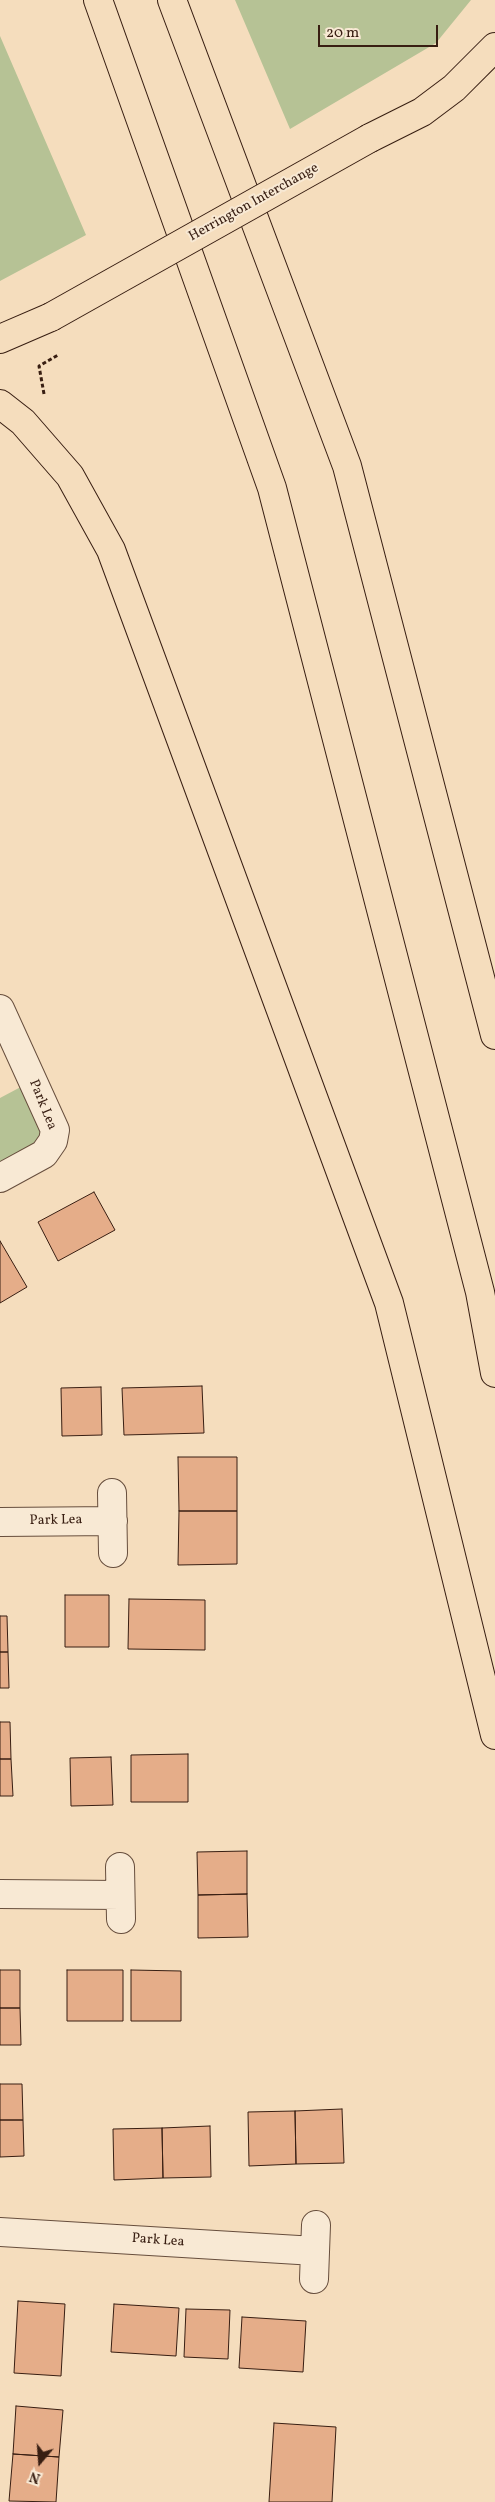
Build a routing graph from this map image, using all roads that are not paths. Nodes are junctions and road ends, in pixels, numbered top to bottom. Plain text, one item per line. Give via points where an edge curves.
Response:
1 (98, 0) edge
2 (172, 0) edge
3 (495, 47) edge
4 (0, 339) edge
5 (0, 404) edge
6 (0, 1009) edge
7 (495, 1035) edge
8 (0, 1178) edge
9 (495, 1373) edge
10 (112, 1493) dead end
11 (113, 1521) junction
12 (0, 1522) edge
13 (113, 1553) dead end
14 (495, 1736) edge
15 (120, 1867) dead end
16 (0, 1894) edge
17 (0, 2232) edge
18 (314, 2279) dead end

1 - 9 highway via 272,488 480,1292
2 - 7 highway via 346,466
3 - 4 highway, Herrington Interchange, bridge via 454,88 422,112 51,317
5 - 14 highway via 22,422 70,476 114,560 389,1303
6 - 8 street, Park Lea via 54,1130 53,1141 44,1154
10 - 11 street
11 - 12 street, Park Lea
11 - 13 street
15 - 16 street via 121,1907
17 - 18 street, Park Lea via 316,2238

